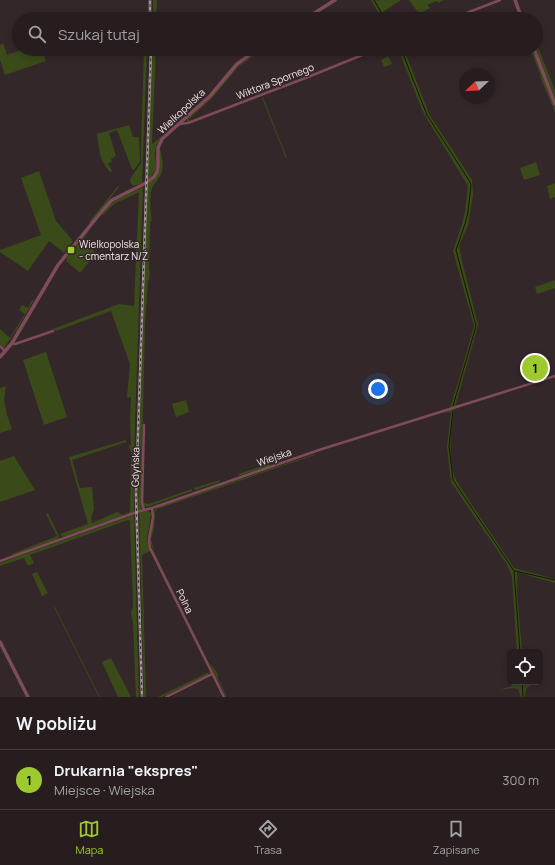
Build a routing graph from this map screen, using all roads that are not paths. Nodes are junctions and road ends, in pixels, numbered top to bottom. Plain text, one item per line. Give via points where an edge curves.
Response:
1 (335, 0) edge
2 (500, 0) edge
3 (515, 0) edge
4 (316, 12) edge
5 (469, 12) edge
6 (519, 12) edge
7 (248, 56) edge
8 (360, 56) edge
9 (537, 56) edge
10 (555, 104) edge
11 (178, 124) junction
12 (53, 330) dead end
13 (12, 343) junction
14 (0, 346) edge
15 (6, 351) junction
16 (0, 357) edge
17 (555, 376) edge
18 (144, 425) dead end
19 (152, 508) junction
20 (144, 510) junction
21 (0, 561) edge
22 (0, 642) edge
23 (212, 674) junction
24 (28, 697) edge
25 (166, 697) edge
26 (224, 697) edge

1 - 4 street
2 - 5 street
3 - 6 street
7 - 11 street, Wielkopolska via 237,64 210,96
8 - 11 street, Wiktora Spornego via 195,120
9 - 10 street
11 - 13 street, Wielkopolska via 159,144 158,167 154,177 111,201 103,210 58,265
12 - 13 street
13 - 15 street, Wielkopolska
14 - 15 street
15 - 16 street, Wielkopolska
17 - 19 street, Wiejska via 319,450
18 - 20 street, Gdyńska
19 - 20 street, Wiejska
19 - 23 street, Polna via 150,548
20 - 21 street, Wiejska
22 - 24 street
23 - 25 street
23 - 26 street, Polna

